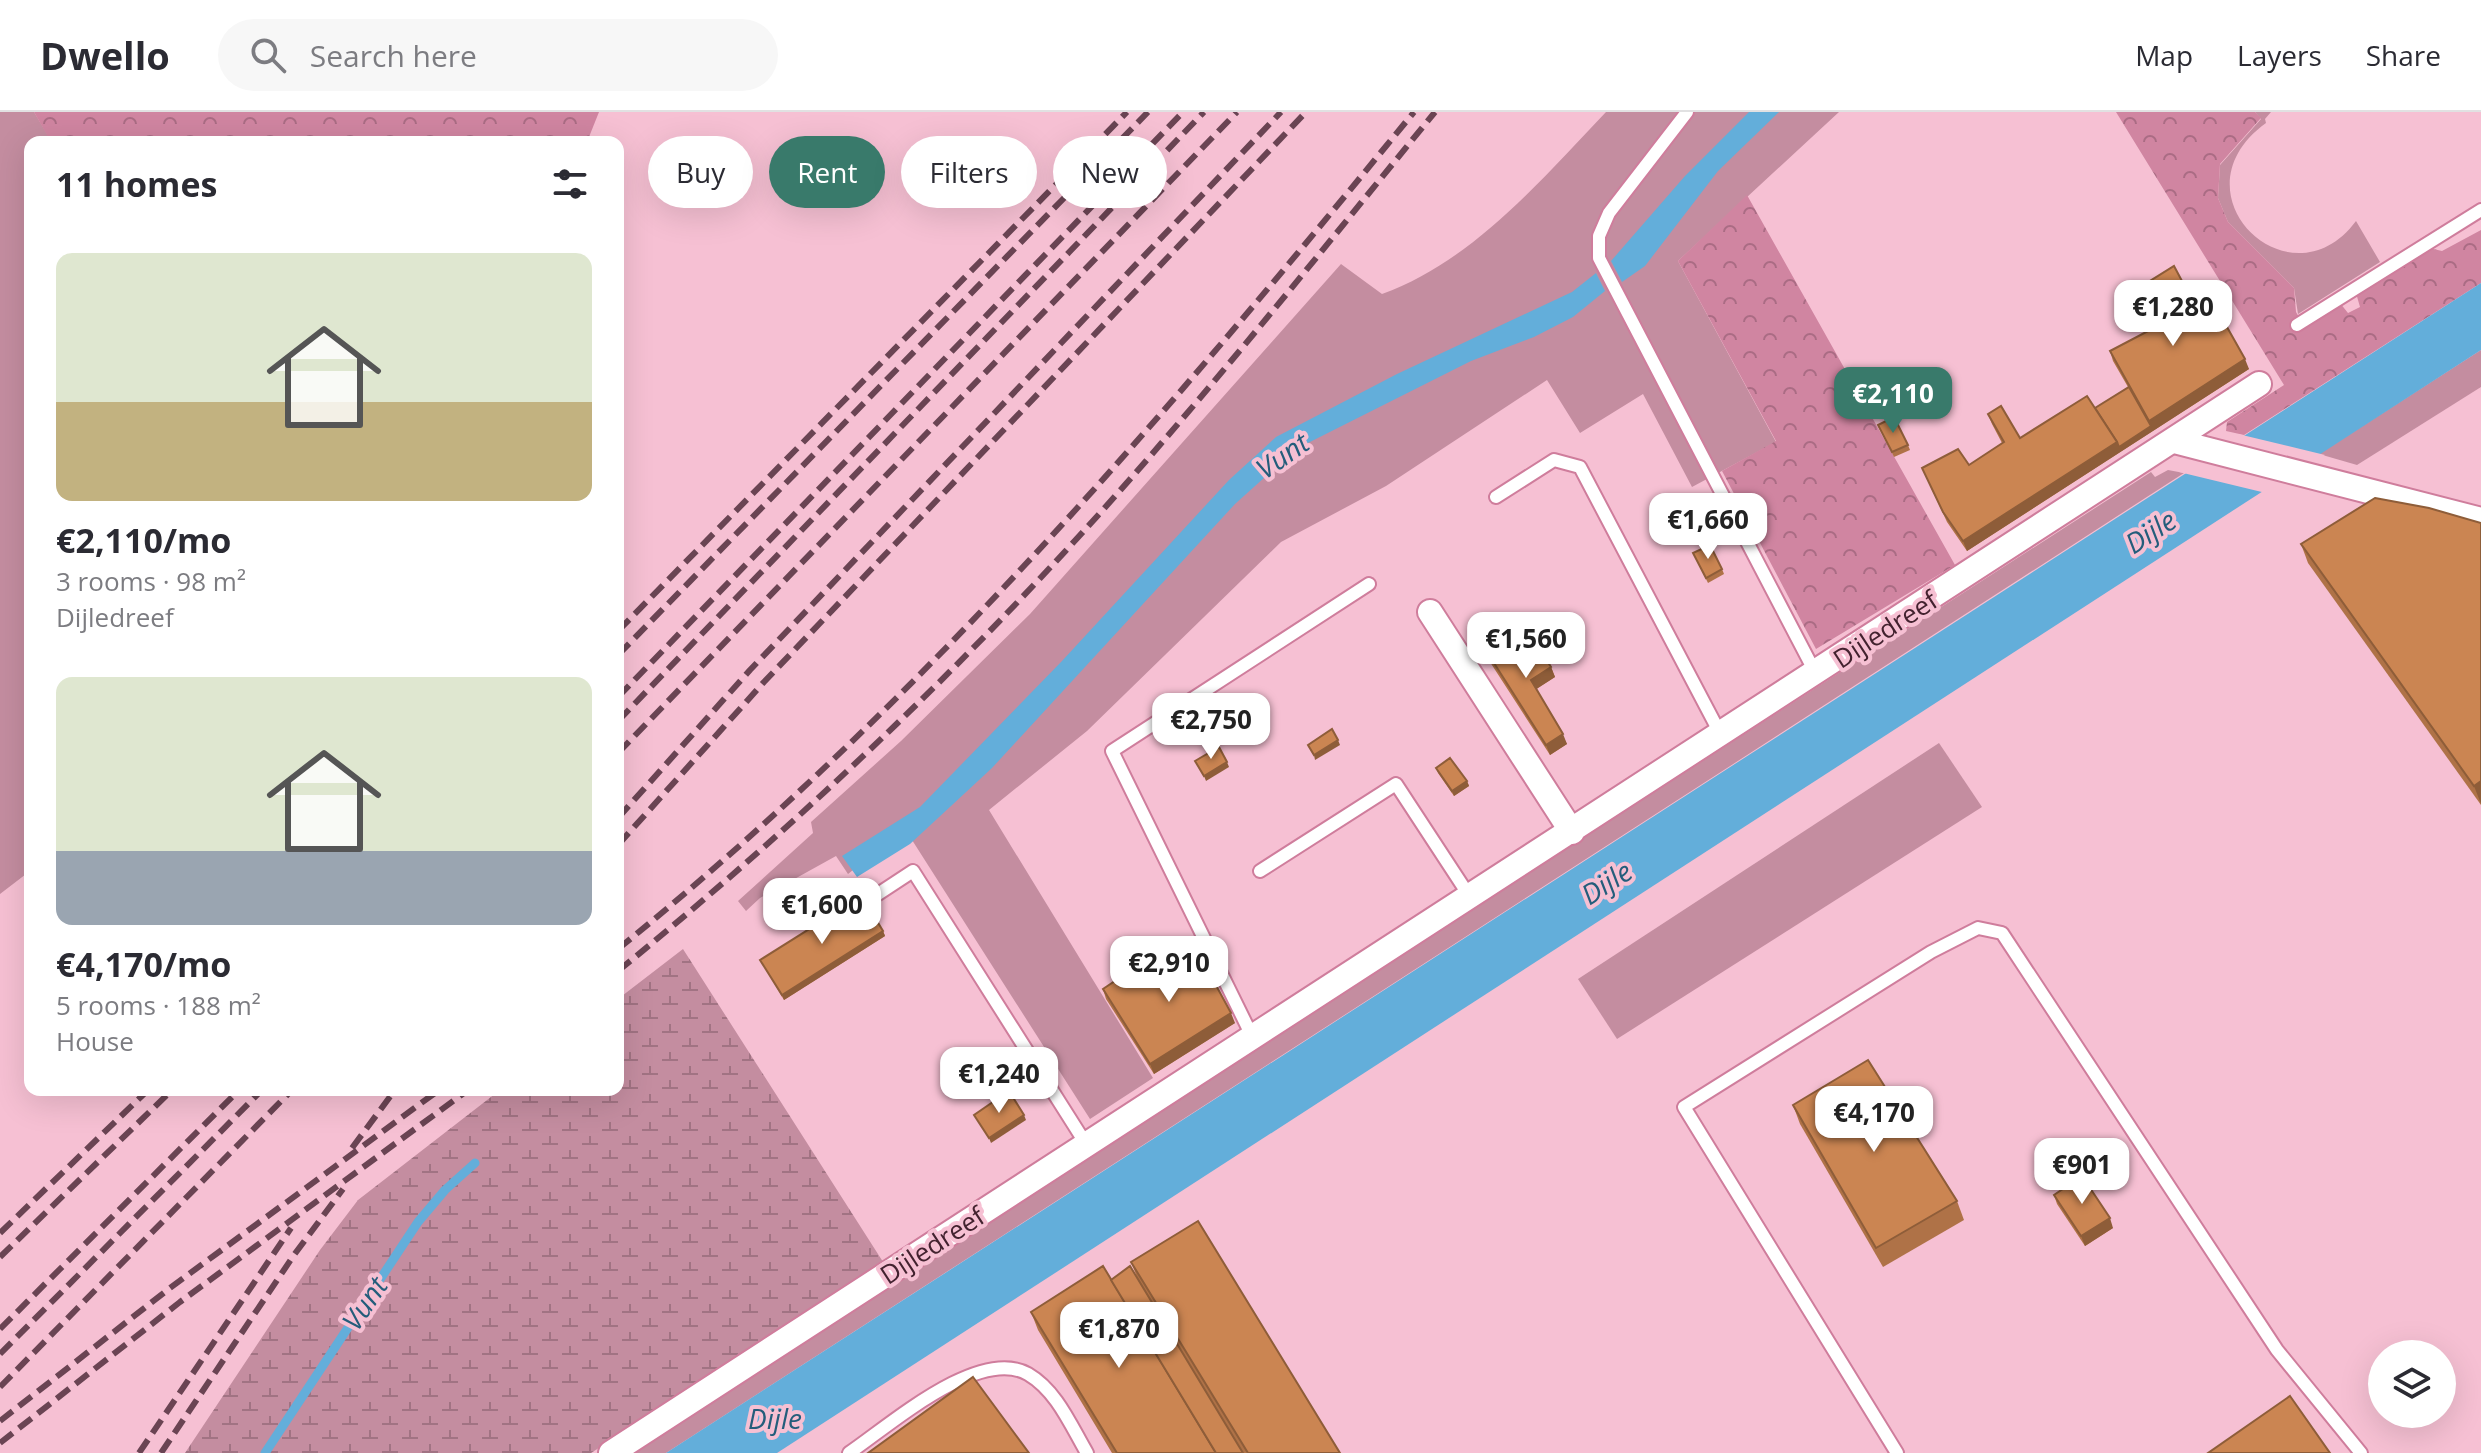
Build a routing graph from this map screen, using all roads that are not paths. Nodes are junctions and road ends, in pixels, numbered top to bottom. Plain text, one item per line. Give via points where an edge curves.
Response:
1 (1687, 112) edge
2 (2481, 210) edge
3 (2297, 325) dead end
4 (2259, 384) dead end
5 (2174, 441) junction
6 (1496, 497) dead end
7 (2481, 520) edge
8 (1369, 584) dead end
9 (1430, 612) dead end
10 (1816, 674) junction
11 (1721, 735) junction
12 (1572, 832) junction
13 (1260, 871) dead end
14 (878, 894) dead end
15 (1470, 897) junction
16 (1252, 1036) junction
17 (1086, 1144) junction
18 (611, 1453) edge
19 (849, 1453) edge
20 (1087, 1453) edge
21 (1897, 1453) edge
22 (2361, 1453) edge

1 - 10 lane via 1609,213 1599,236 1599,258
2 - 3 lane
4 - 5 street, Dijledreef
5 - 7 street
5 - 10 street, Dijledreef
6 - 11 lane via 1554,460 1580,467
8 - 16 lane via 1112,751
9 - 12 street
10 - 11 street, Dijledreef
11 - 12 street, Dijledreef
12 - 15 street, Dijledreef
13 - 15 lane via 1396,784
14 - 17 lane via 913,871
15 - 16 street, Dijledreef
16 - 17 street, Dijledreef
17 - 18 street, Dijledreef
19 - 20 lane via 953,1382 992,1368 1027,1373 1054,1397
21 - 22 lane via 1684,1107 1978,928 2002,933 2277,1350

